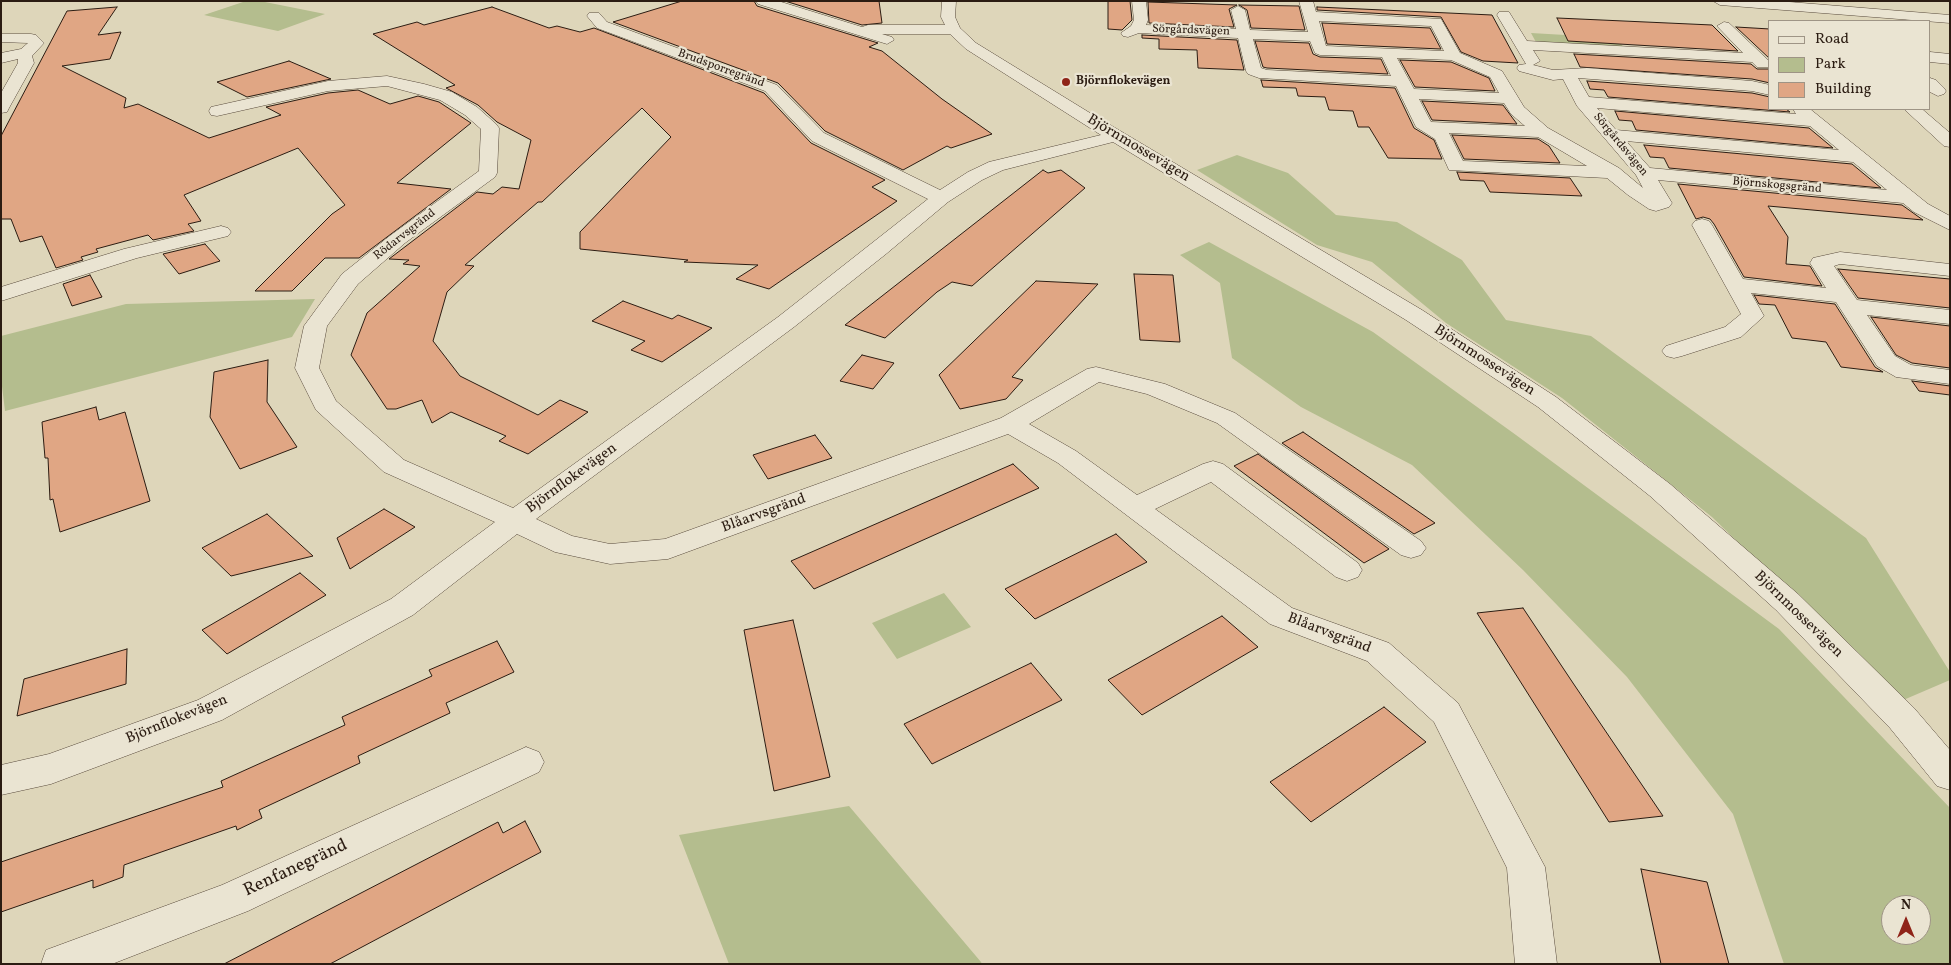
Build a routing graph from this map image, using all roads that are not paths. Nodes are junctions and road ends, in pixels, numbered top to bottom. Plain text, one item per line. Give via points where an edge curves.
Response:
1 (763, 1) edge
2 (949, 1) edge
3 (1140, 1) edge
4 (1306, 1) edge
5 (1720, 1) edge
6 (1786, 6) junction
7 (1238, 10) dead end
8 (1504, 15) dead end
9 (594, 16) dead end
10 (1311, 16) junction
11 (1950, 19) edge
12 (1805, 20) edge
13 (1724, 26) dead end
14 (853, 29) junction
15 (954, 30) junction
16 (1244, 34) junction
17 (1334, 34) dead end
18 (1316, 35) junction
19 (1628, 35) dead end
20 (1, 38) edge
21 (1427, 38) dead end
22 (1445, 39) junction
23 (888, 40) dead end
24 (1523, 45) junction
25 (1640, 51) junction
26 (1387, 53) junction
27 (21, 55) junction
28 (1454, 56) junction
29 (1931, 57) edge
30 (1, 58) edge
31 (1757, 58) junction
32 (1950, 59) edge
33 (1525, 68) junction
34 (1768, 69) edge
35 (1496, 74) junction
36 (1568, 74) junction
37 (1404, 88) junction
38 (1768, 90) edge
39 (1509, 98) junction
40 (1583, 102) junction
41 (1, 108) edge
42 (1801, 110) edge
43 (1913, 110) edge
44 (217, 112) dead end
45 (1815, 121) junction
46 (1425, 127) junction
47 (1542, 132) junction
48 (1614, 135) junction
49 (1116, 136) junction
50 (1950, 142) edge
51 (1859, 157) junction
52 (1612, 172) junction
53 (1644, 173) junction
54 (941, 198) junction
55 (1910, 198) junction
56 (1702, 224) dead end
57 (1950, 224) edge
58 (221, 232) dead end
59 (1950, 270) edge
60 (1735, 285) junction
61 (1, 294) edge
62 (1846, 301) junction
63 (1950, 317) edge
64 (1674, 351) dead end
65 (1950, 376) edge
66 (1010, 424) junction
67 (1135, 507) junction
68 (516, 520) junction
69 (1411, 548) dead end
70 (1347, 570) dead end
71 (526, 762) dead end
72 (1950, 775) edge
73 (1, 780) edge
74 (61, 964) edge
75 (1536, 964) edge

1 - 14 street
2 - 15 street via 948,17
3 - 16 street, Sörgårdsvägen via 1141,20 1132,31
4 - 10 street
5 - 6 street
6 - 11 street
6 - 12 street
7 - 16 street, Sörgårdsvägen
8 - 24 street
9 - 54 street, Brudsporregränd via 602,25 771,88 818,137
10 - 18 street
10 - 22 street via 1436,22
13 - 31 street
14 - 15 street
14 - 23 street
15 - 49 street, Björnmossevägen via 971,46
16 - 18 street, Sörgårdsvägen
16 - 37 street, Sörgårdsvägen via 1254,71
17 - 18 street, Sörgårdsvägen
18 - 26 street via 1320,50
19 - 25 street
20 - 27 street via 31,38 36,43
21 - 22 street
22 - 28 street
24 - 25 street
24 - 33 street via 1533,63
25 - 31 street
26 - 28 street
26 - 37 street, Sörgårdsvägen
27 - 30 street
27 - 41 street via 26,63
28 - 35 street
29 - 32 street
31 - 34 street
33 - 35 street
33 - 36 street via 1553,75
35 - 39 street, Sörgårdsvägen
36 - 38 street
36 - 40 street, Sörgårdsvägen
37 - 39 street, Sörgårdsvägen
37 - 46 street, Sörgårdsvägen
39 - 47 street, Sörgårdsvägen
40 - 45 street
40 - 48 street, Sörgårdsvägen
42 - 45 street
43 - 50 street
44 - 68 street, Rödarvsgränd via 328,86 387,81 446,96 471,111 490,128 488,173 350,278 316,326 307,368 325,405 394,466
45 - 51 street
46 - 47 street, Sörgårdsvägen
46 - 52 street, Sörgårdsvägen via 1442,136 1456,166
47 - 52 street, Sörgårdsvägen
48 - 51 street
48 - 53 street, Sörgårdsvägen
49 - 54 street, Björnflokevägen via 996,166
49 - 72 street, Björnmossevägen via 1414,315 1547,402 1660,490 1787,602 1902,718
51 - 55 street
52 - 53 street, Sörgårdsvägen via 1656,205 1662,203
53 - 55 street, Björnskogsgränd
54 - 68 street, Björnflokevägen via 786,322
55 - 57 street
56 - 60 street
58 - 61 street via 131,253
59 - 62 street via 1840,258 1821,263
60 - 62 street
60 - 64 street via 1752,316 1733,332
62 - 63 street
62 - 65 street via 1886,361 1905,372
66 - 67 street, Blåarvsgränd via 1067,457
66 - 68 street, Blåarvsgränd via 668,549 610,554 565,545
66 - 69 street, Blåarvsgränd via 1096,374 1156,390 1226,418
67 - 70 street via 1212,470
67 - 75 street, Blåarvsgränd via 1281,616 1378,652 1446,714 1526,867
68 - 73 street, Björnflokevägen via 402,607 210,710 51,769
71 - 74 street, Renfanegränd via 234,898

